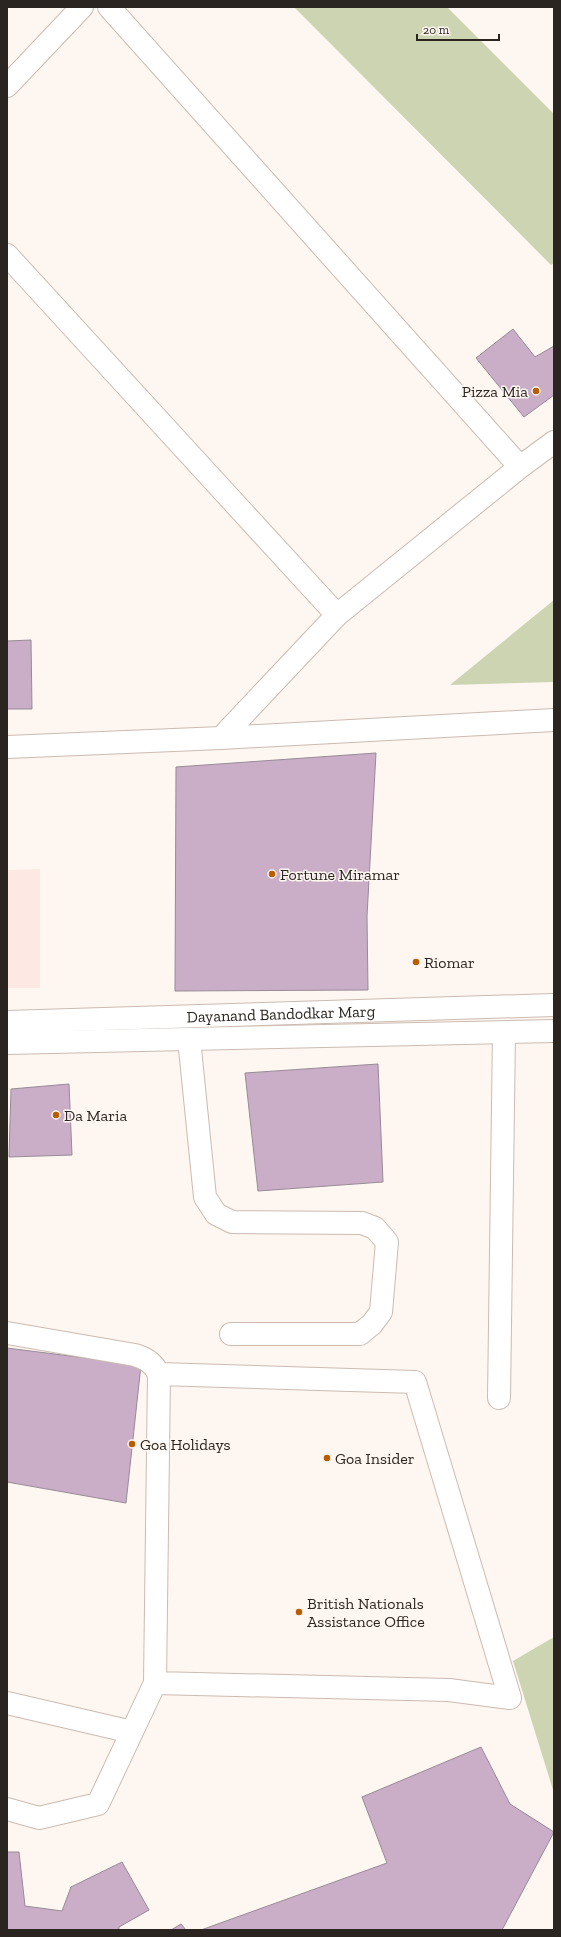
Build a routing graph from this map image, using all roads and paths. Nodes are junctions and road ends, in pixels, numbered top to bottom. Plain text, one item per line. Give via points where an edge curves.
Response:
1 (82, 7) edge
2 (109, 7) edge
3 (7, 86) edge
4 (7, 255) edge
5 (554, 442) edge
6 (520, 467) junction
7 (337, 615) junction
8 (554, 720) edge
9 (221, 738) junction
10 (7, 747) edge
11 (554, 1005) edge
12 (7, 1022) edge
13 (554, 1031) edge
14 (504, 1033) junction
15 (189, 1039) junction
16 (7, 1043) edge
17 (7, 1334) edge
18 (231, 1334) dead end
19 (159, 1374) junction
20 (499, 1398) dead end
21 (155, 1683) junction
22 (7, 1703) edge
23 (132, 1732) junction
24 (7, 1809) edge

1 - 3 street
2 - 6 street
4 - 7 street
5 - 6 street
6 - 7 street
7 - 9 street
8 - 9 street
9 - 10 street
11 - 12 street, Dayanand Bandodkar Marg
13 - 14 street, Dayanand Bandodkar Marg
14 - 15 street, Dayanand Bandodkar Marg
14 - 20 street
15 - 16 street, Dayanand Bandodkar Marg
15 - 18 street via 205,1197 216,1214 232,1222 362,1223 375,1228 387,1242 381,1312 360,1334
17 - 19 street via 135,1355 154,1365
19 - 21 street
19 - 21 street via 415,1382 510,1698 449,1690
21 - 23 street
22 - 23 street
23 - 24 street via 98,1804 39,1818

